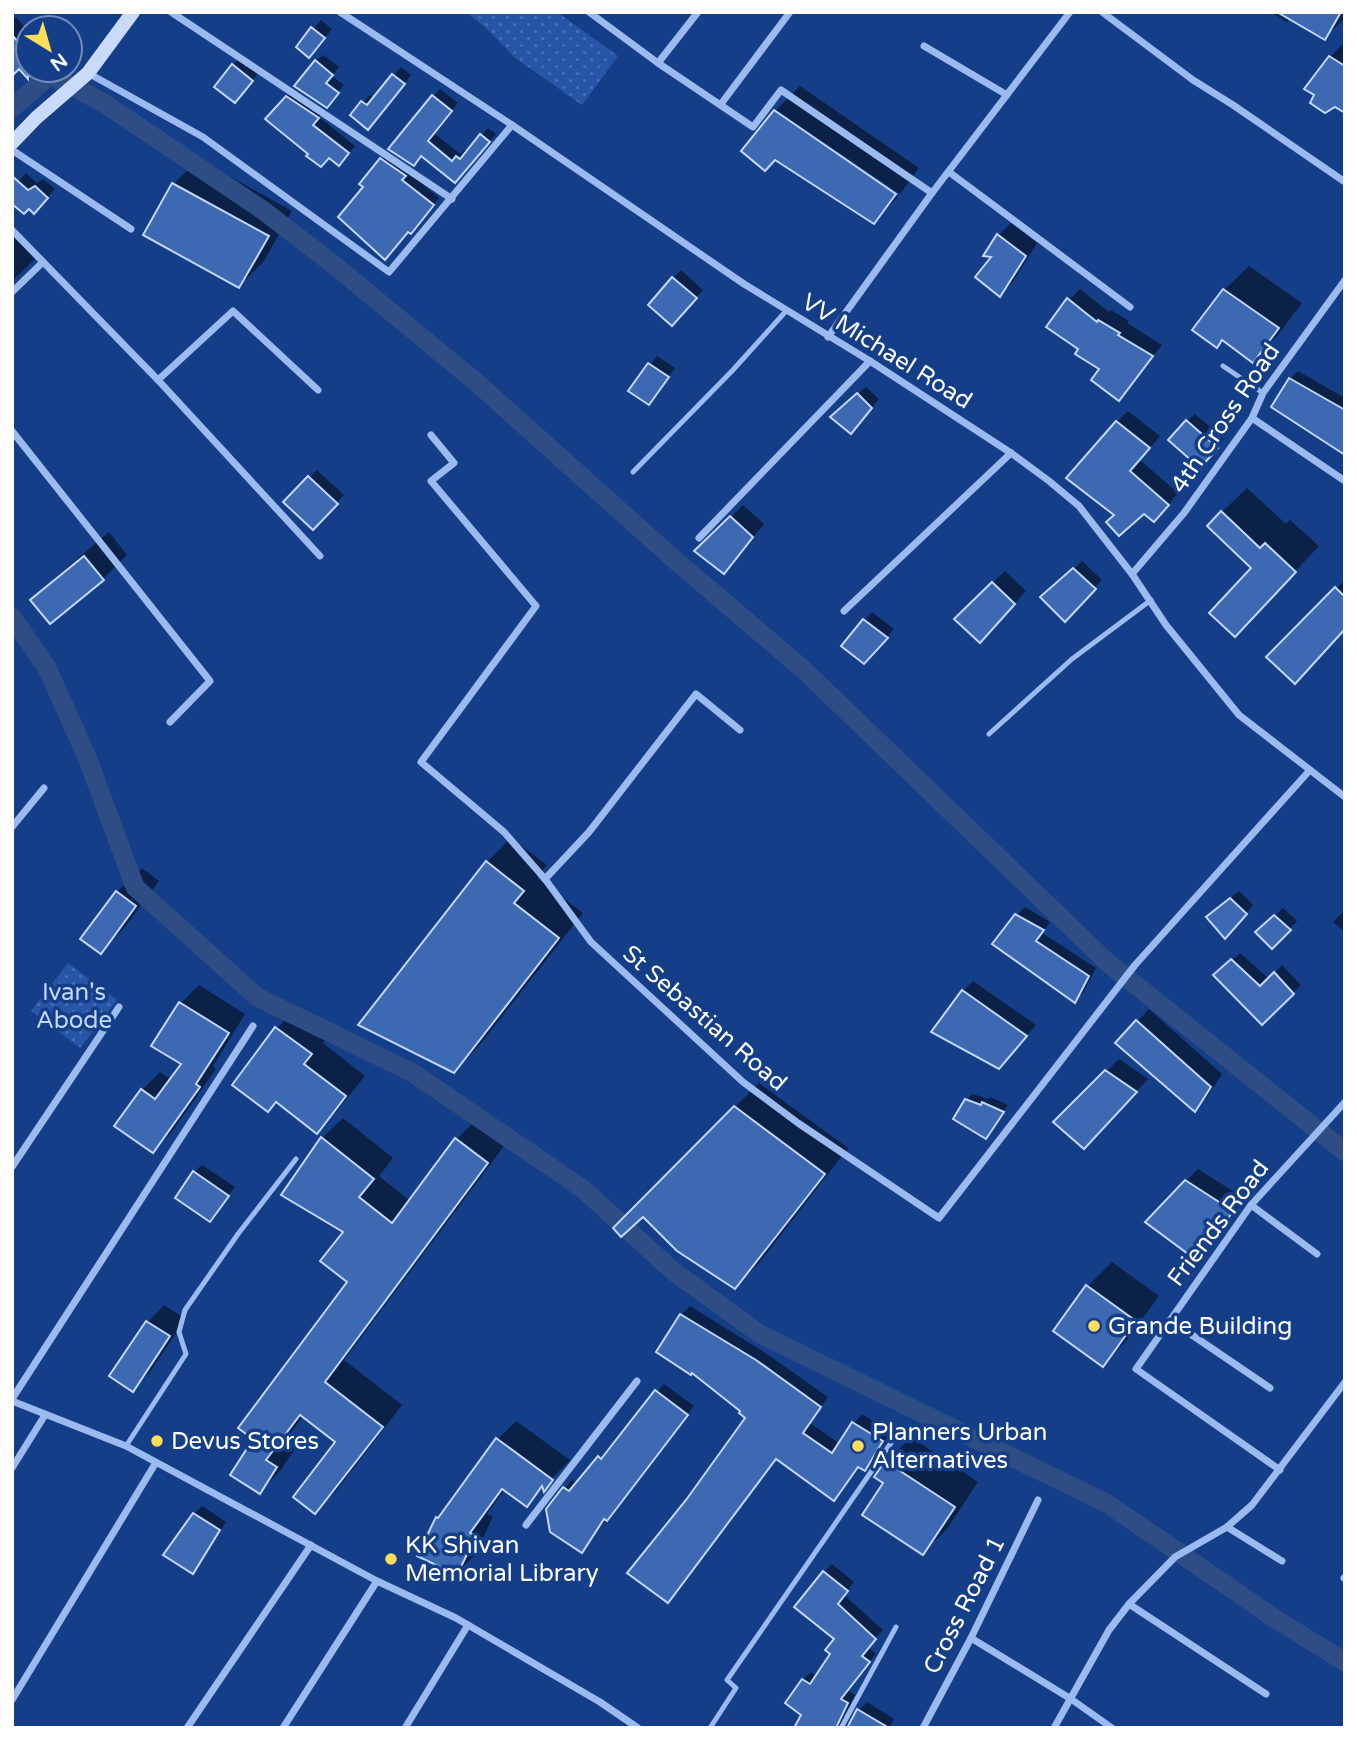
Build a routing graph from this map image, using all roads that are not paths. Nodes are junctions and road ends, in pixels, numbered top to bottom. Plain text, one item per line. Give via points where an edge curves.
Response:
1 (133, 12) edge
2 (172, 12) edge
3 (340, 12) edge
4 (698, 12) edge
5 (790, 12) edge
6 (1070, 12) edge
7 (1102, 12) edge
8 (592, 13) edge
9 (923, 46) dead end
10 (658, 63) junction
11 (88, 73) junction
12 (1007, 95) junction
13 (721, 104) junction
14 (512, 125) junction
15 (12, 143) edge
16 (12, 150) edge
17 (949, 173) junction
18 (1345, 182) edge
19 (932, 194) junction
20 (452, 199) junction
21 (131, 229) dead end
22 (12, 230) edge
23 (43, 262) junction
24 (1345, 280) edge
25 (12, 292) edge
26 (1130, 307) dead end
27 (787, 310) junction
28 (828, 337) junction
29 (870, 361) junction
30 (1223, 366) dead end
31 (158, 380) junction
32 (318, 390) dead end
33 (1263, 393) junction
34 (1252, 418) junction
35 (12, 431) edge
36 (431, 435) dead end
37 (1011, 453) junction
38 (633, 472) dead end
39 (1345, 481) edge
40 (698, 538) dead end
41 (320, 556) dead end
42 (1132, 574) junction
43 (1151, 600) junction
44 (844, 611) dead end
45 (170, 722) dead end
46 (740, 730) dead end
47 (989, 734) dead end
48 (1310, 770) junction
49 (44, 788) dead end
50 (1345, 797) edge
51 (12, 827) edge
52 (545, 879) junction
53 (119, 1007) dead end
54 (253, 1026) dead end
55 (1345, 1102) edge
56 (296, 1159) dead end
57 (12, 1167) edge
58 (1251, 1205) junction
59 (1317, 1254) dead end
60 (1170, 1320) junction
61 (637, 1381) dead end
62 (1345, 1382) edge
63 (1269, 1388) dead end
64 (12, 1400) edge
65 (45, 1415) junction
66 (891, 1443) dead end
67 (126, 1446) junction
68 (155, 1464) junction
69 (12, 1468) edge
70 (1280, 1469) junction
71 (1038, 1500) dead end
72 (526, 1525) dead end
73 (1227, 1527) junction
74 (311, 1545) junction
75 (1282, 1562) dead end
76 (377, 1581) junction
77 (1129, 1604) junction
78 (468, 1625) junction
79 (896, 1627) dead end
80 (971, 1638) junction
81 (1266, 1694) dead end
82 (1071, 1699) junction
83 (12, 1700) edge
84 (187, 1728) edge
85 (283, 1728) edge
86 (405, 1728) edge
87 (638, 1728) edge
88 (710, 1728) edge
89 (841, 1728) edge
90 (923, 1728) edge
91 (1054, 1728) edge
92 (1112, 1728) edge

1 - 11 main road
2 - 20 street
3 - 14 street, VV Michael Road
4 - 10 street
5 - 13 street
6 - 12 street
7 - 18 street via 1193,80
8 - 10 street
9 - 12 street
10 - 13 street
11 - 15 main road
11 - 20 street via 203,137 389,272
12 - 17 street
13 - 19 street via 753,127 781,90
14 - 20 street
14 - 27 street, VV Michael Road
16 - 21 street
17 - 19 street
17 - 26 street
19 - 28 street
22 - 23 street
23 - 25 street
23 - 31 street
24 - 33 street, 4th Cross Road
27 - 28 street, VV Michael Road
27 - 38 lane
28 - 29 street, VV Michael Road
29 - 37 street, VV Michael Road
29 - 40 street
30 - 33 lane
31 - 32 street via 233,311
31 - 41 street
33 - 34 street, 4th Cross Road
34 - 39 street
34 - 42 street, 4th Cross Road via 1184,513
35 - 45 street via 210,681
36 - 52 street, St Sebastian Road via 454,463 430,481 536,606 421,762 504,832
37 - 42 street, VV Michael Road via 1079,506
37 - 44 street
42 - 43 street, VV Michael Road
43 - 47 lane via 1072,659
43 - 48 street, VV Michael Road via 1239,715
46 - 52 street via 696,694 589,832
48 - 50 street, VV Michael Road
48 - 52 street, St Sebastian Road via 1133,968 939,1219 743,1083 591,942
49 - 51 street
53 - 57 street
54 - 64 street
55 - 58 street, Friends Road
56 - 67 lane via 185,1310 179,1332 186,1354
58 - 59 street
58 - 60 street, Friends Road
60 - 63 street
60 - 70 street, Friends Road via 1136,1368
61 - 72 street
62 - 70 street
64 - 65 street
65 - 67 street
65 - 69 street
66 - 88 lane via 727,1680 736,1688
67 - 68 street
68 - 74 street
68 - 83 street
70 - 73 street via 1252,1505
71 - 80 street, Cross Road 1
73 - 75 street
73 - 77 street via 1175,1556
74 - 76 street
74 - 84 street
76 - 78 street
76 - 85 street
77 - 81 street
77 - 82 street via 1109,1630
78 - 86 street
78 - 87 street
79 - 89 lane
80 - 82 street
80 - 90 street, Cross Road 1
82 - 91 street
82 - 92 street

